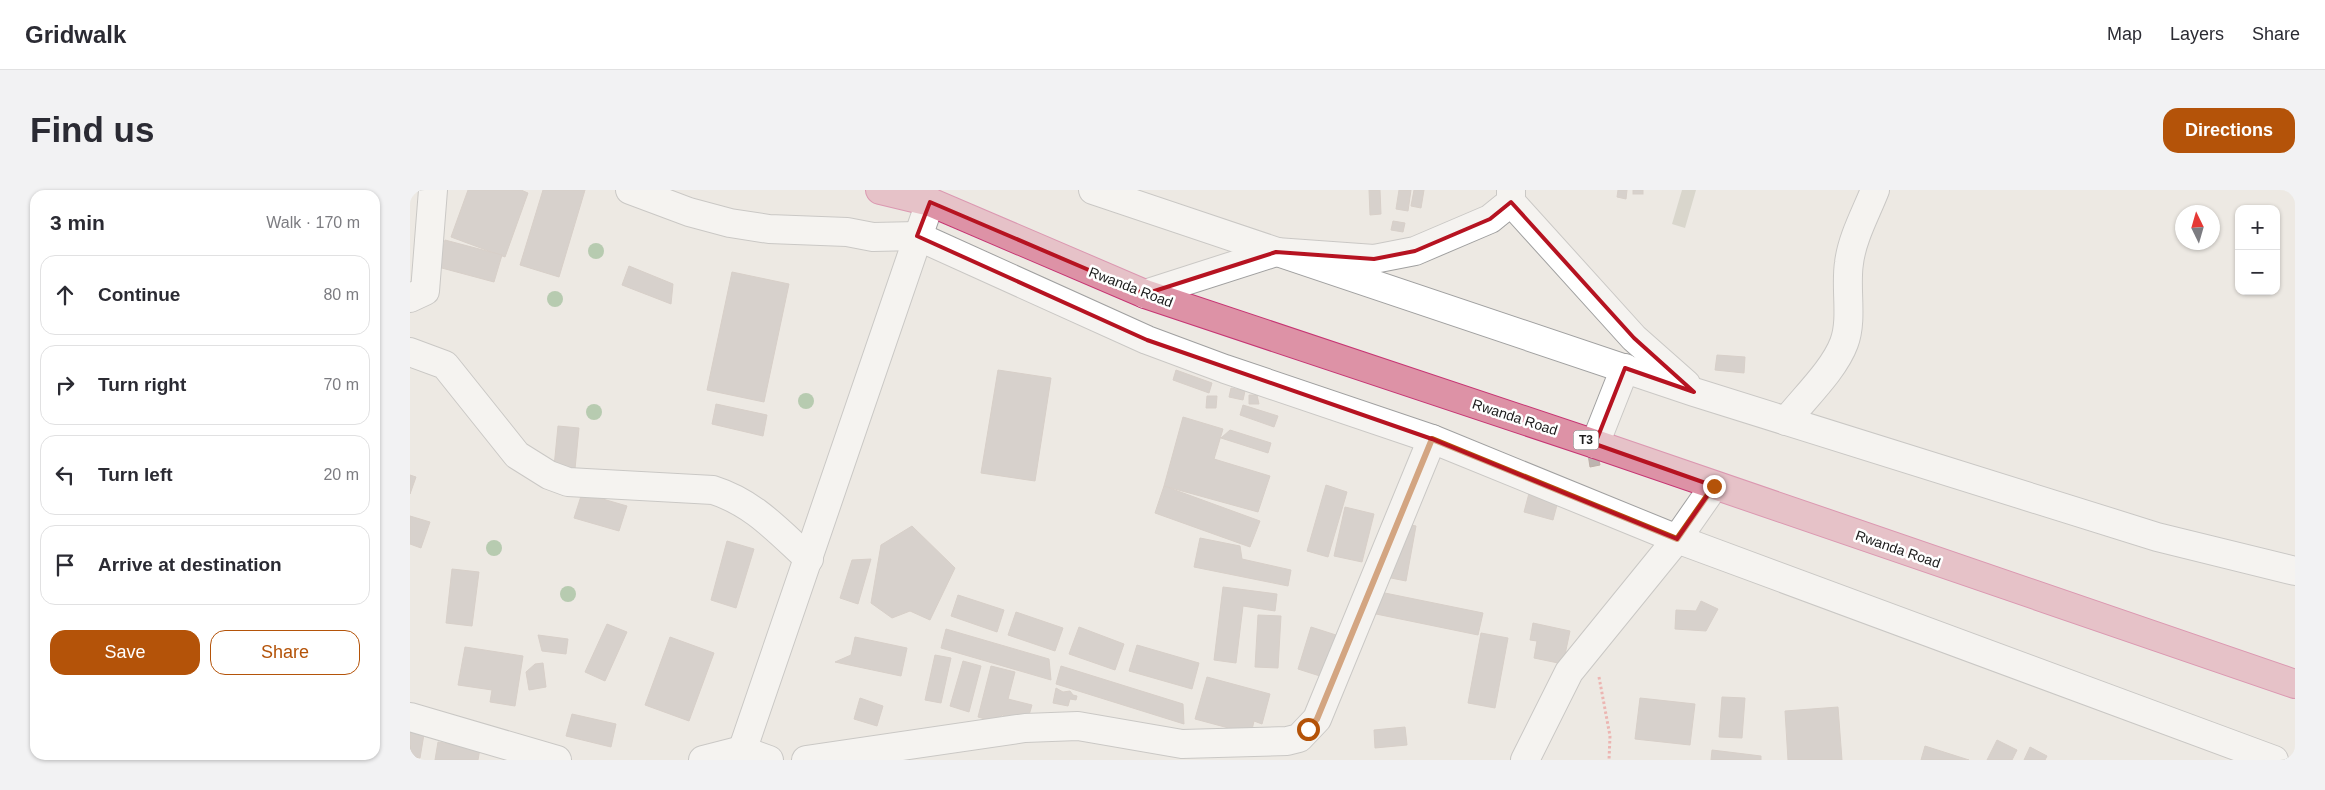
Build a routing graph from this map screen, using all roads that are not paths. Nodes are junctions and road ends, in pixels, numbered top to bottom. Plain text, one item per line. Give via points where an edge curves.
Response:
1 (433, 190) edge
2 (630, 190) edge
3 (880, 190) edge
4 (1093, 190) edge
5 (1875, 190) edge
6 (1511, 196) edge
7 (930, 202) junction
8 (918, 236) junction
9 (1276, 252) junction
10 (1145, 294) junction
11 (410, 298) edge
12 (410, 352) edge
13 (1624, 368) junction
14 (1694, 392) junction
15 (1786, 421) junction
16 (1432, 439) junction
17 (1595, 444) junction
18 (1714, 486) junction
19 (1677, 539) junction
20 (809, 559) junction
21 (2295, 571) edge
22 (2295, 684) edge
23 (410, 717) edge
24 (740, 755) edge
25 (2261, 758) edge
26 (557, 760) edge
27 (703, 760) edge
28 (769, 760) edge
29 (806, 760) edge
30 (1525, 760) edge

1 - 11 street via 425,291
2 - 8 street via 730,224 769,230 847,232 873,237
3 - 7 highway, Rwanda Road / T3
4 - 9 street
5 - 15 street via 1852,246 1844,343
6 - 9 street via 1490,220 1415,251 1374,258
6 - 14 street via 1634,338
7 - 8 street
7 - 10 highway, Rwanda Road / T3
8 - 16 street via 1147,340
8 - 20 street
9 - 10 street
9 - 13 street
10 - 17 highway, Rwanda Road / T3
12 - 20 street via 445,365 517,455 534,467 568,482 722,493 752,508
13 - 14 street
13 - 17 street
14 - 15 street
15 - 21 street via 2157,537
16 - 19 street
16 - 29 street via 1317,719 1299,738 1182,744 1062,725
17 - 18 highway, Rwanda Road / T3
18 - 19 street
18 - 22 highway, Rwanda Road / T3
19 - 25 street
19 - 30 street via 1569,672
20 - 24 street
23 - 26 street
24 - 27 street
24 - 28 street

